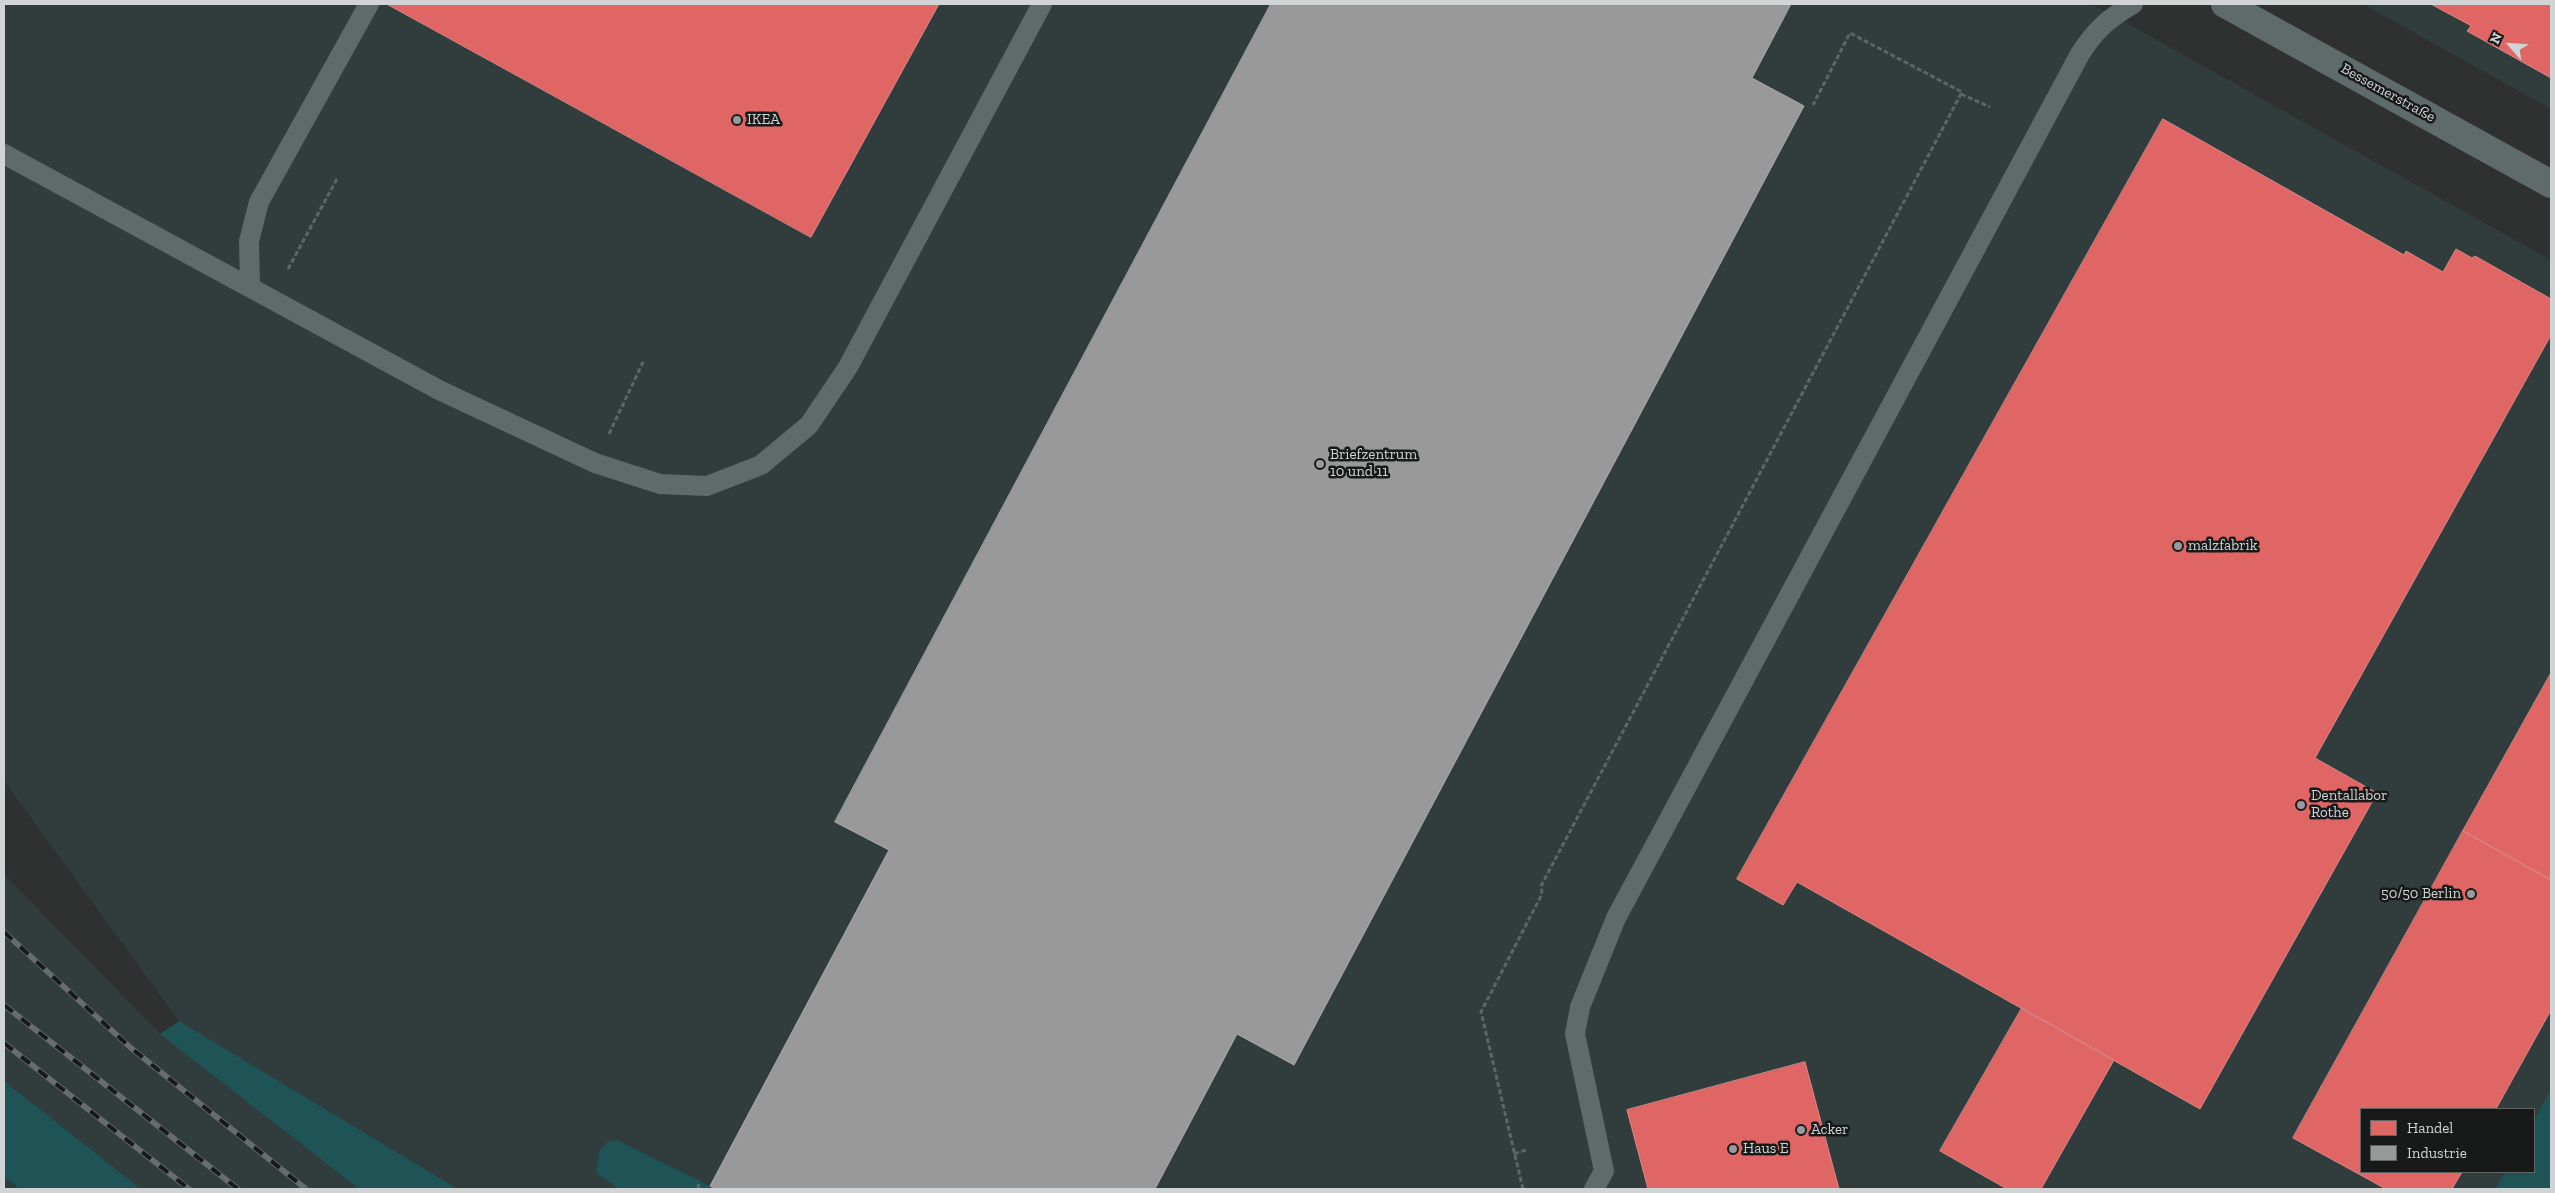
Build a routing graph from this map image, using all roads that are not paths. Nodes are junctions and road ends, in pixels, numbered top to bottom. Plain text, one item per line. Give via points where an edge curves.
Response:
1 (369, 4) edge
2 (1042, 4) edge
3 (2133, 4) edge
4 (2225, 4) edge
5 (4, 154) edge
6 (2551, 184) edge
7 (250, 286) junction
8 (1606, 1180) edge
9 (1594, 1189) edge

1 - 7 lane via 259,202 249,241
2 - 7 lane via 848,367 809,425 761,465 707,486 660,484 595,463 439,390
3 - 8 lane via 2093,34 2080,54 1616,918 1580,1007 1576,1034
4 - 6 street, Bessemerstraße
5 - 7 lane
8 - 9 lane

